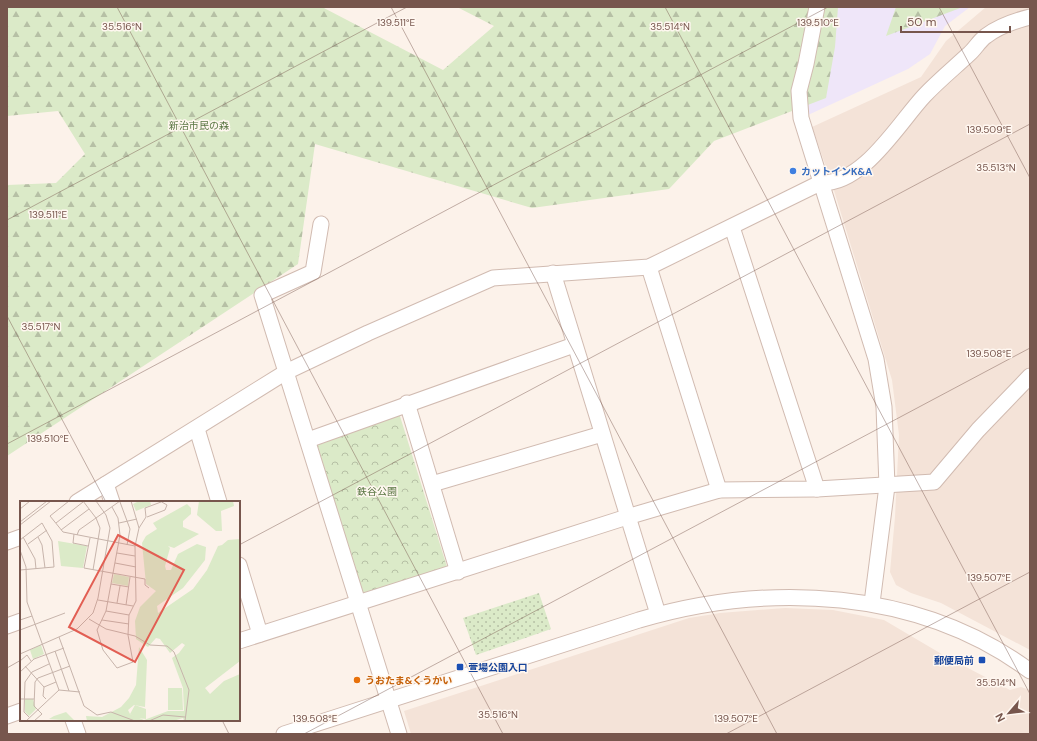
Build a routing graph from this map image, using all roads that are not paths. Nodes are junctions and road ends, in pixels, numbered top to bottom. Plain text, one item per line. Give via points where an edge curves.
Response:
1 (817, 7) edge
2 (1030, 17) edge
3 (820, 183) junction
4 (321, 224) dead end
5 (732, 227) junction
6 (649, 267) junction
7 (553, 273) junction
8 (574, 345) junction
9 (286, 372) junction
10 (1030, 376) edge
11 (407, 403) junction
12 (197, 429) junction
13 (602, 434) junction
14 (308, 440) junction
15 (106, 484) junction
16 (432, 484) junction
17 (887, 486) junction
18 (817, 489) junction
19 (719, 490) junction
20 (79, 501) edge
21 (112, 501) edge
22 (220, 501) edge
23 (627, 517) junction
24 (240, 568) edge
25 (458, 572) junction
26 (872, 603) junction
27 (358, 604) junction
28 (658, 614) junction
29 (20, 621) edge
30 (7, 626) edge
31 (260, 634) junction
32 (240, 641) edge
33 (1030, 671) edge
34 (389, 702) junction
35 (20, 711) edge
36 (7, 716) edge
37 (73, 721) edge
38 (78, 734) edge
39 (284, 734) edge
40 (399, 734) edge

1 - 3 street via 799,91 801,118
2 - 3 street via 1007,23 985,37 924,96 862,167 832,184
3 - 5 street
3 - 17 street via 876,359 884,407
4 - 9 street via 312,272 262,296
5 - 6 street
5 - 18 street
6 - 7 street
6 - 19 street
7 - 8 street
7 - 9 street via 493,278
8 - 11 street
8 - 13 street
9 - 12 street
9 - 14 street
10 - 17 street via 978,430 934,482
11 - 14 street
11 - 16 street
12 - 15 street
12 - 22 street
13 - 16 street
13 - 23 street
14 - 27 street
15 - 20 street
15 - 21 street
16 - 25 street
17 - 18 street
17 - 26 street
18 - 19 street
19 - 23 street
23 - 25 street
23 - 28 street
24 - 31 street
25 - 27 street
26 - 28 street via 804,596 736,600
26 - 33 street via 924,617 974,637
27 - 31 street
27 - 34 street
28 - 34 street
29 - 30 street
31 - 32 street
34 - 39 street
34 - 40 street
35 - 36 street
37 - 38 street

